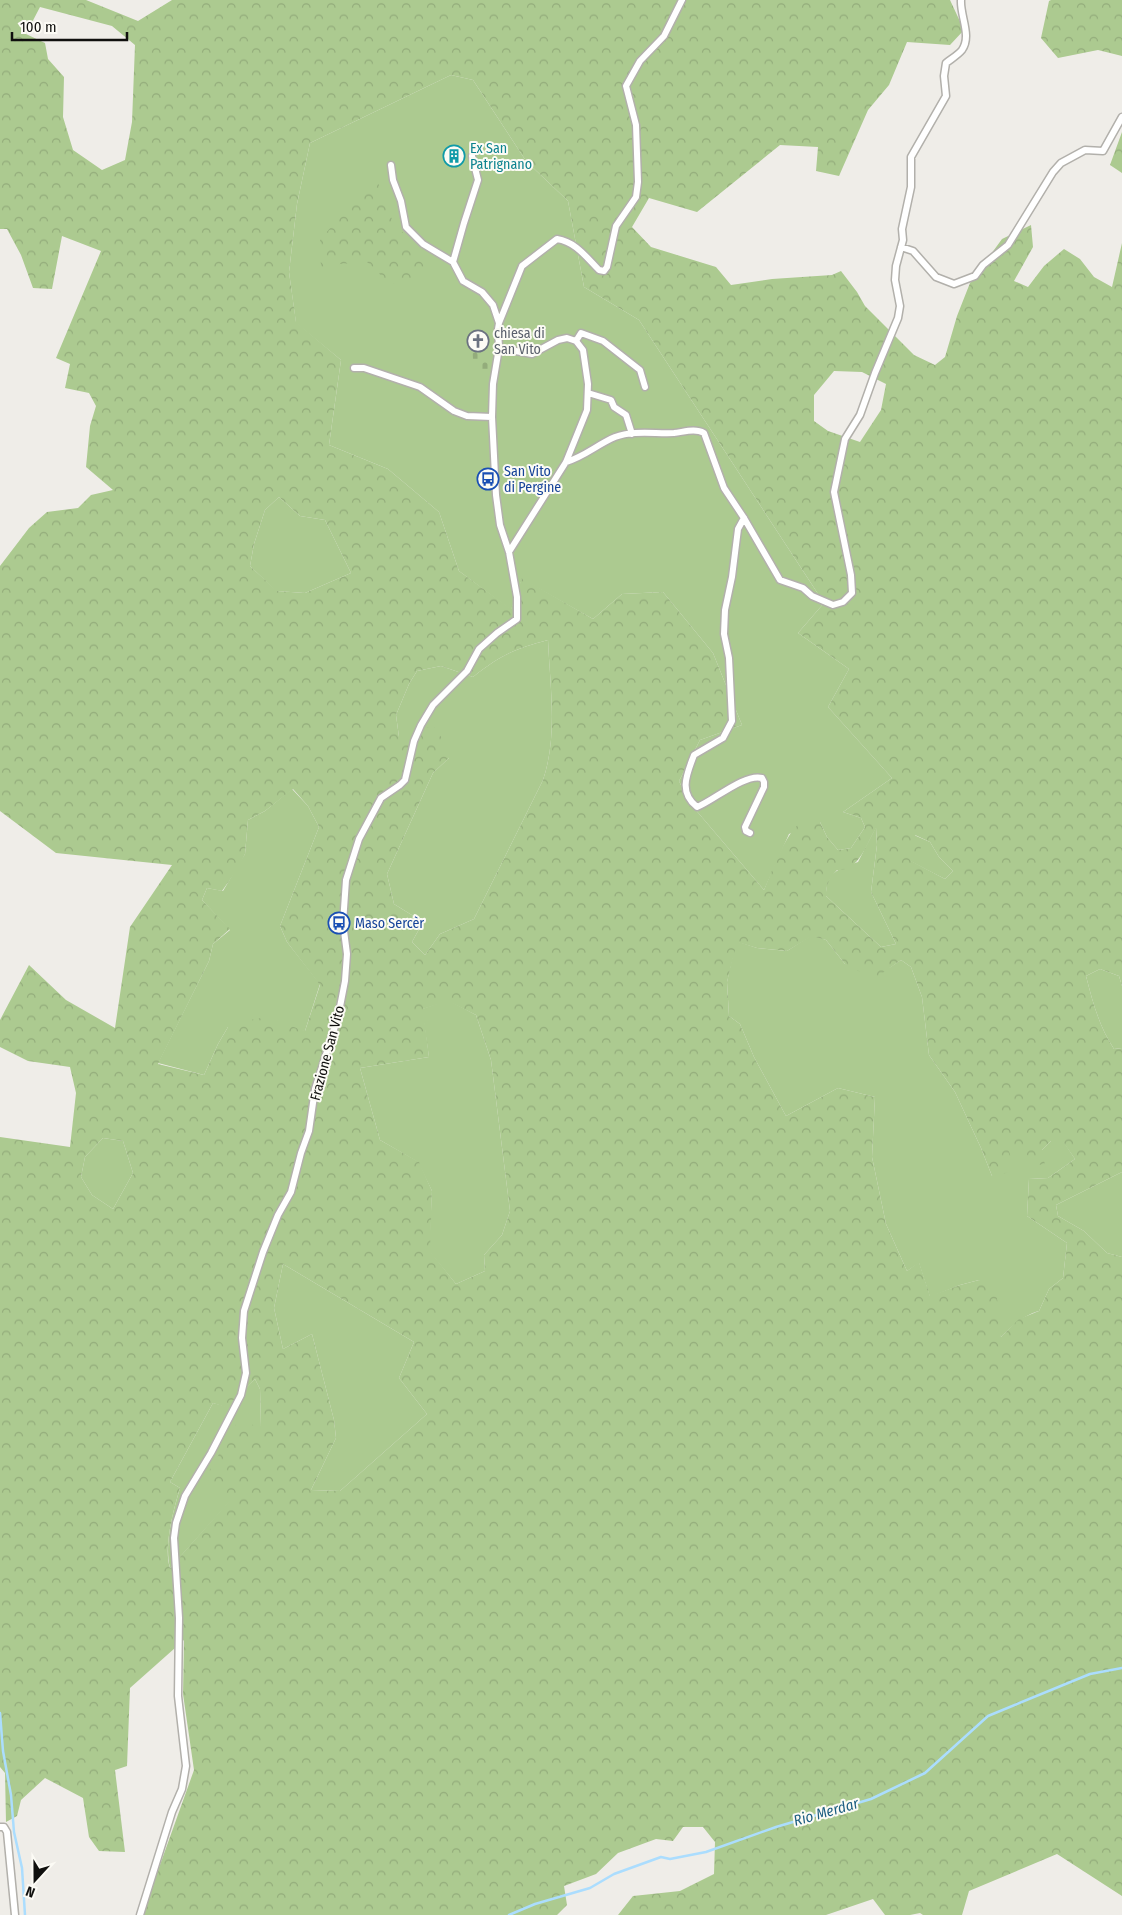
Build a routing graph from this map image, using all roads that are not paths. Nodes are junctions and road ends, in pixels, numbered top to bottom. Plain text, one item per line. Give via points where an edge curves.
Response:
1 (682, 0) edge
2 (961, 0) edge
3 (1122, 117) edge
4 (472, 156) dead end
5 (391, 165) dead end
6 (901, 247) junction
7 (453, 262) junction
8 (499, 323) junction
9 (576, 341) junction
10 (499, 348) junction
11 (354, 368) dead end
12 (645, 387) dead end
13 (588, 393) junction
14 (492, 418) junction
15 (632, 434) junction
16 (566, 462) junction
17 (744, 518) junction
18 (509, 552) junction
19 (750, 833) dead end
20 (0, 1827) edge
21 (15, 1915) edge
22 (140, 1915) edge

1 - 8 street via 664,36 640,61 626,86 636,125 638,182 636,197 616,226 607,267 604,271 599,270 576,247 566,240 557,239 522,266
2 - 6 street via 965,41 962,50 946,62 946,96 911,157 911,187 905,206
3 - 6 street via 1103,151 1085,150 1053,172 1008,245 983,265 976,276 954,284 936,277 913,251
4 - 7 street via 478,180
5 - 7 street via 406,228 423,244
6 - 17 street via 895,280 900,306 898,318 860,415 845,439 834,492 852,593 843,602 833,605 812,596 804,588 780,580
7 - 8 street via 463,281 482,292 493,305
8 - 10 street
9 - 10 street via 558,340 532,354
9 - 12 street via 581,333 603,341 640,370
9 - 13 street via 583,350
10 - 14 street
11 - 14 street via 364,368 420,387 454,411 467,416
13 - 15 street via 611,400 614,407 626,415
13 - 16 street via 587,410
14 - 18 street via 496,495 500,525
15 - 16 street via 617,437
15 - 17 street via 698,430 704,434 724,488
16 - 18 street
17 - 19 street via 738,529 725,610 724,634 729,658 732,721 723,738 694,755 684,782 689,799 697,807 735,786 762,778 764,787 745,827
18 - 22 street, Frazione San Vito via 517,597 517,619 480,649 467,670 433,705 414,741 405,780 382,798 359,839 346,880 343,923 347,954 340,1008 314,1089 309,1131 292,1192 271,1234 244,1311 242,1338 246,1373 241,1395 185,1496 176,1523 178,1696 186,1766 182,1789
20 - 21 street via 7,1832

